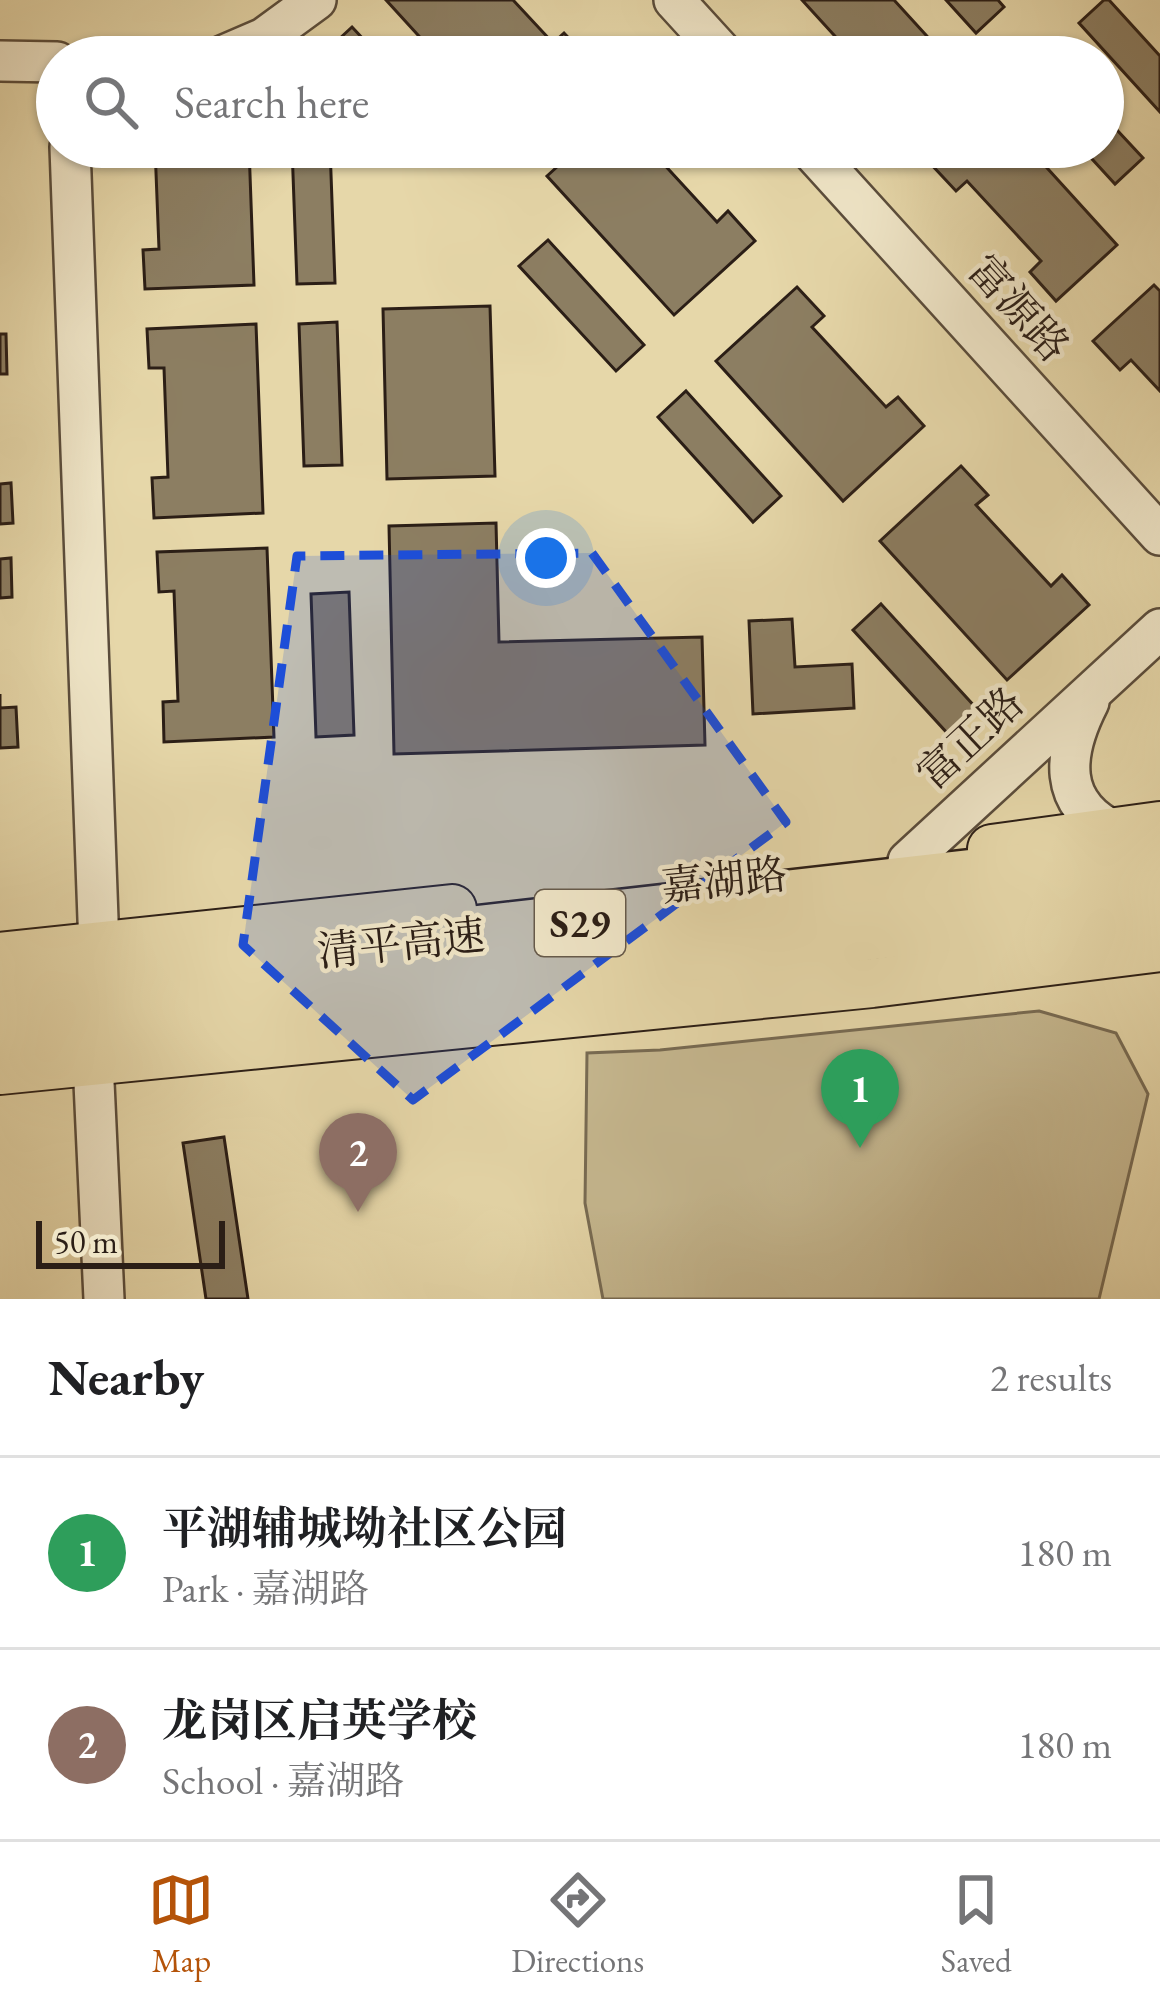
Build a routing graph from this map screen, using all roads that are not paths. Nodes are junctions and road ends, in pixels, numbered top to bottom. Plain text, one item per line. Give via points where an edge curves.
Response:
1 (316, 0) edge
2 (674, 0) edge
3 (268, 36) edge
4 (707, 36) edge
5 (0, 62) edge
6 (36, 62) edge
7 (71, 168) edge
8 (827, 168) edge
9 (1160, 535) edge
10 (1160, 629) edge
11 (1097, 687) junction
12 (1146, 838) edge
13 (908, 861) junction
14 (1160, 898) edge
15 (98, 947) junction
16 (1160, 947) edge
17 (1112, 953) junction
18 (0, 958) edge
19 (1160, 969) edge
20 (0, 988) edge
21 (0, 1030) edge
22 (93, 1061) junction
23 (0, 1070) edge
24 (104, 1299) edge

1 - 3 street
2 - 4 street
5 - 6 street
7 - 15 street
8 - 9 street, 富源路
10 - 11 street, 富正路
11 - 12 street, 富正路 via 1070,751 1069,777 1098,823
11 - 13 street, 富正路
12 - 13 main road, 嘉湖路
12 - 20 highway, 清平高速 / S29
13 - 15 main road, 嘉湖路
14 - 21 highway, 清平高速 / S29
15 - 18 main road, 嘉湖路
16 - 17 main road
17 - 19 street
17 - 22 main road
22 - 23 main road
22 - 24 street

